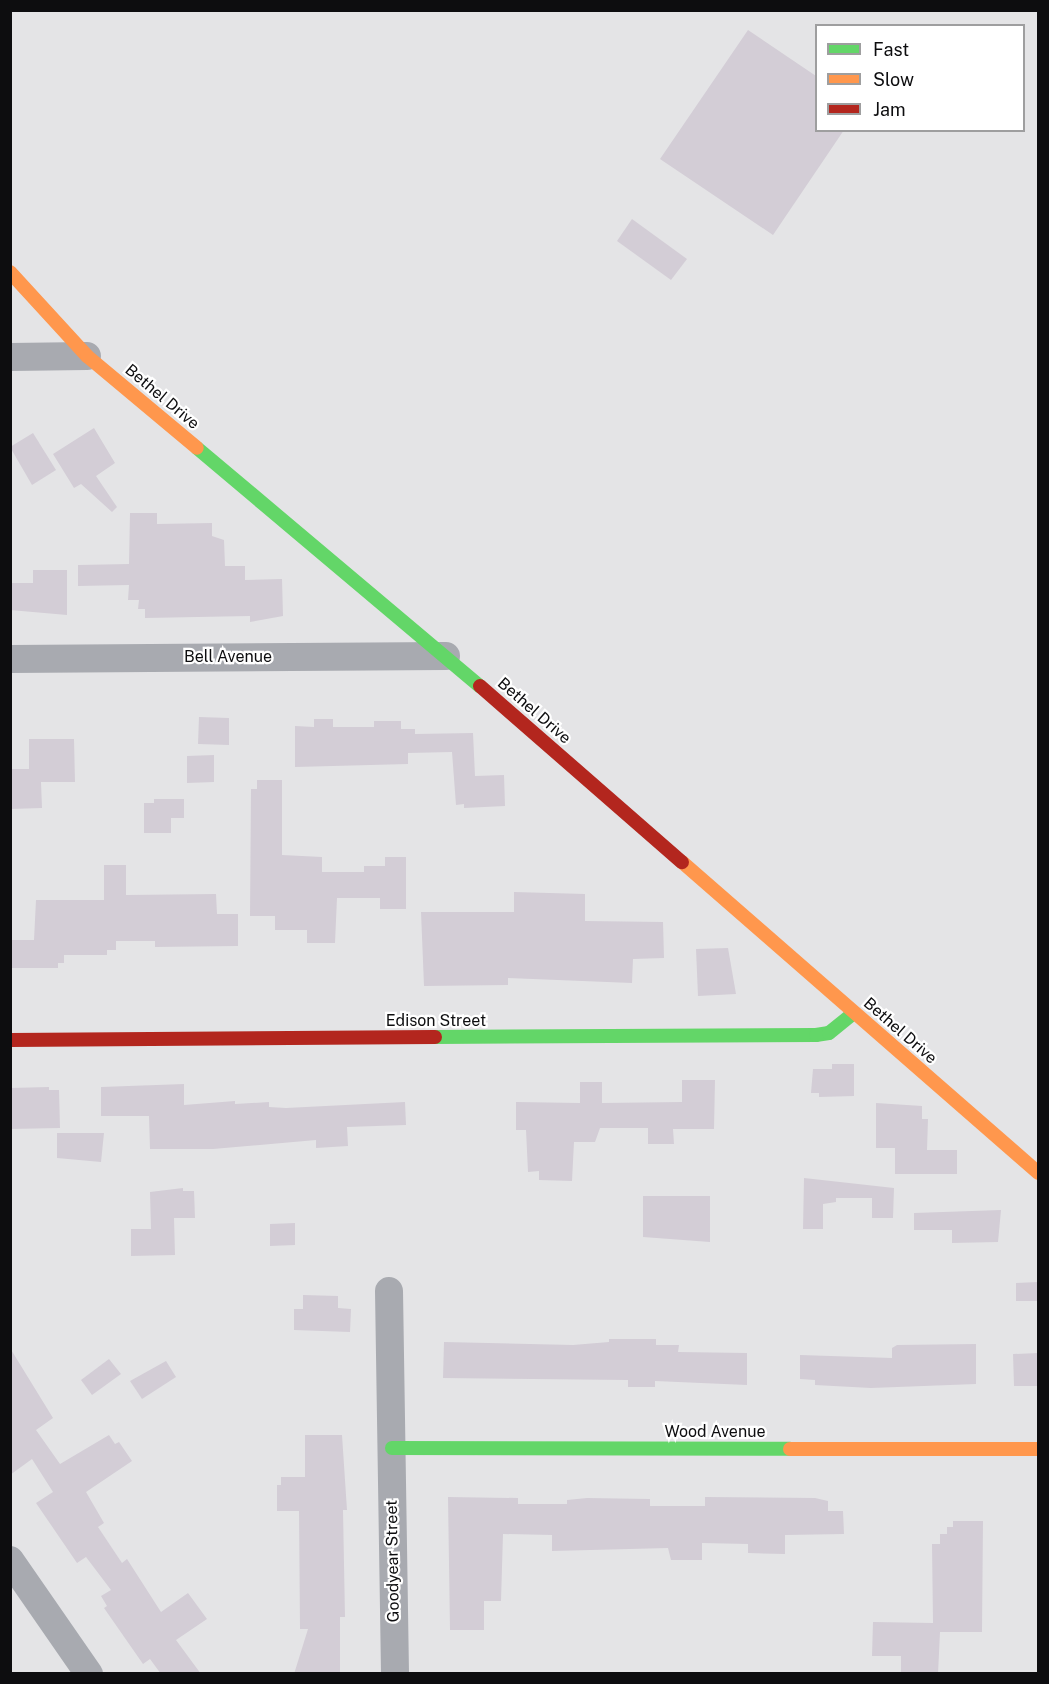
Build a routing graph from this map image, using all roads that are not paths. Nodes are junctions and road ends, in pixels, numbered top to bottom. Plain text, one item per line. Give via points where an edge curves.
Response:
1 (10, 272) edge
2 (87, 356) junction
3 (10, 357) edge
4 (446, 656) junction
5 (10, 659) edge
6 (854, 1013) junction
7 (10, 1040) edge
8 (1038, 1173) edge
9 (390, 1291) dead end
10 (392, 1448) junction
11 (1038, 1449) edge
12 (10, 1560) edge
13 (89, 1674) edge
14 (395, 1674) edge

1 - 2 street, Bethel Drive
2 - 3 street
2 - 4 street, Bethel Drive
4 - 5 street, Bell Avenue
4 - 6 street, Bethel Drive
6 - 7 street, Edison Street via 829,1033 816,1035
6 - 8 street, Bethel Drive
9 - 10 street, Goodyear Street
10 - 11 street, Wood Avenue
10 - 14 street, Goodyear Street
12 - 13 street

